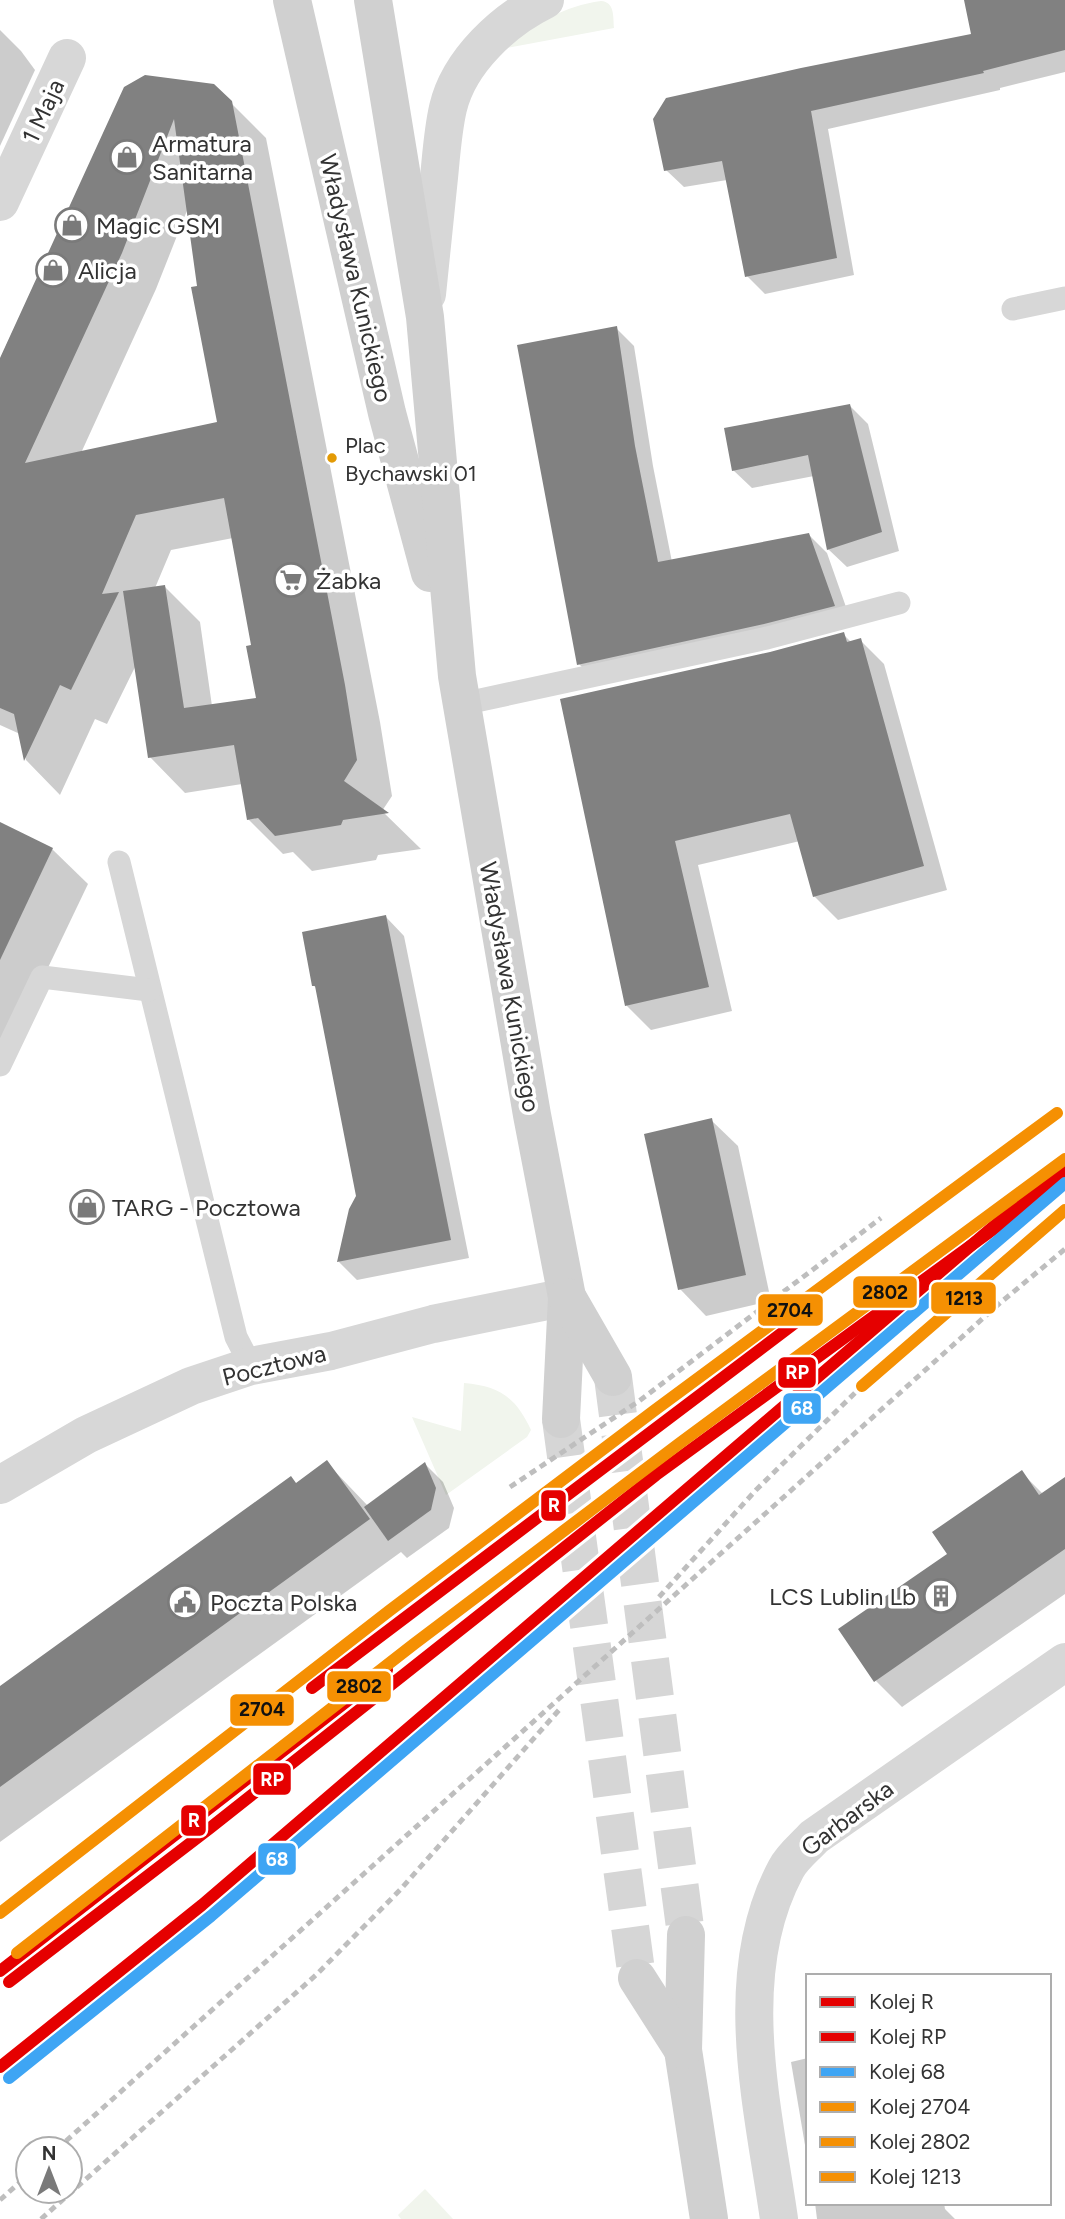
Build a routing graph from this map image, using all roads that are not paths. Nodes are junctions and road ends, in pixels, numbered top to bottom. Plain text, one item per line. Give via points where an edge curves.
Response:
1 (292, 0) edge
2 (373, 0) edge
3 (545, 0) edge
4 (68, 58) dead end
5 (0, 202) edge
6 (1065, 298) edge
7 (1013, 309) dead end
8 (425, 317) junction
9 (899, 603) dead end
10 (459, 690) junction
11 (119, 862) dead end
12 (149, 990) junction
13 (0, 1065) edge
14 (567, 1297) junction
15 (251, 1366) junction
16 (613, 1377) tunnel mouth
17 (561, 1419) tunnel mouth
18 (0, 1485) edge
19 (1065, 1662) edge
20 (686, 1935) tunnel mouth
21 (636, 1978) tunnel mouth
22 (684, 2050) junction
23 (709, 2219) edge
24 (779, 2219) edge

1 - 10 main road, Władysława Kunickiego via 387,413
2 - 8 main road, Władysława Kunickiego
3 - 8 street, Władysława Kunickiego via 514,17 494,35 462,75 448,105
4 - 5 street, 1 Maja
6 - 7 lane
8 - 10 main road, Władysława Kunickiego
9 - 10 lane via 767,638
10 - 14 main road, Władysława Kunickiego
11 - 12 lane
12 - 13 lane via 42,977
12 - 15 lane via 236,1337
14 - 15 street, Pocztowa
14 - 16 main road, Władysława Kunickiego
14 - 17 main road, Władysława Kunickiego
15 - 18 street, Pocztowa via 146,1406
19 - 24 street, Garbarska via 814,1837 787,1867 761,1944 754,2015
20 - 22 main road
21 - 22 main road
22 - 23 main road

